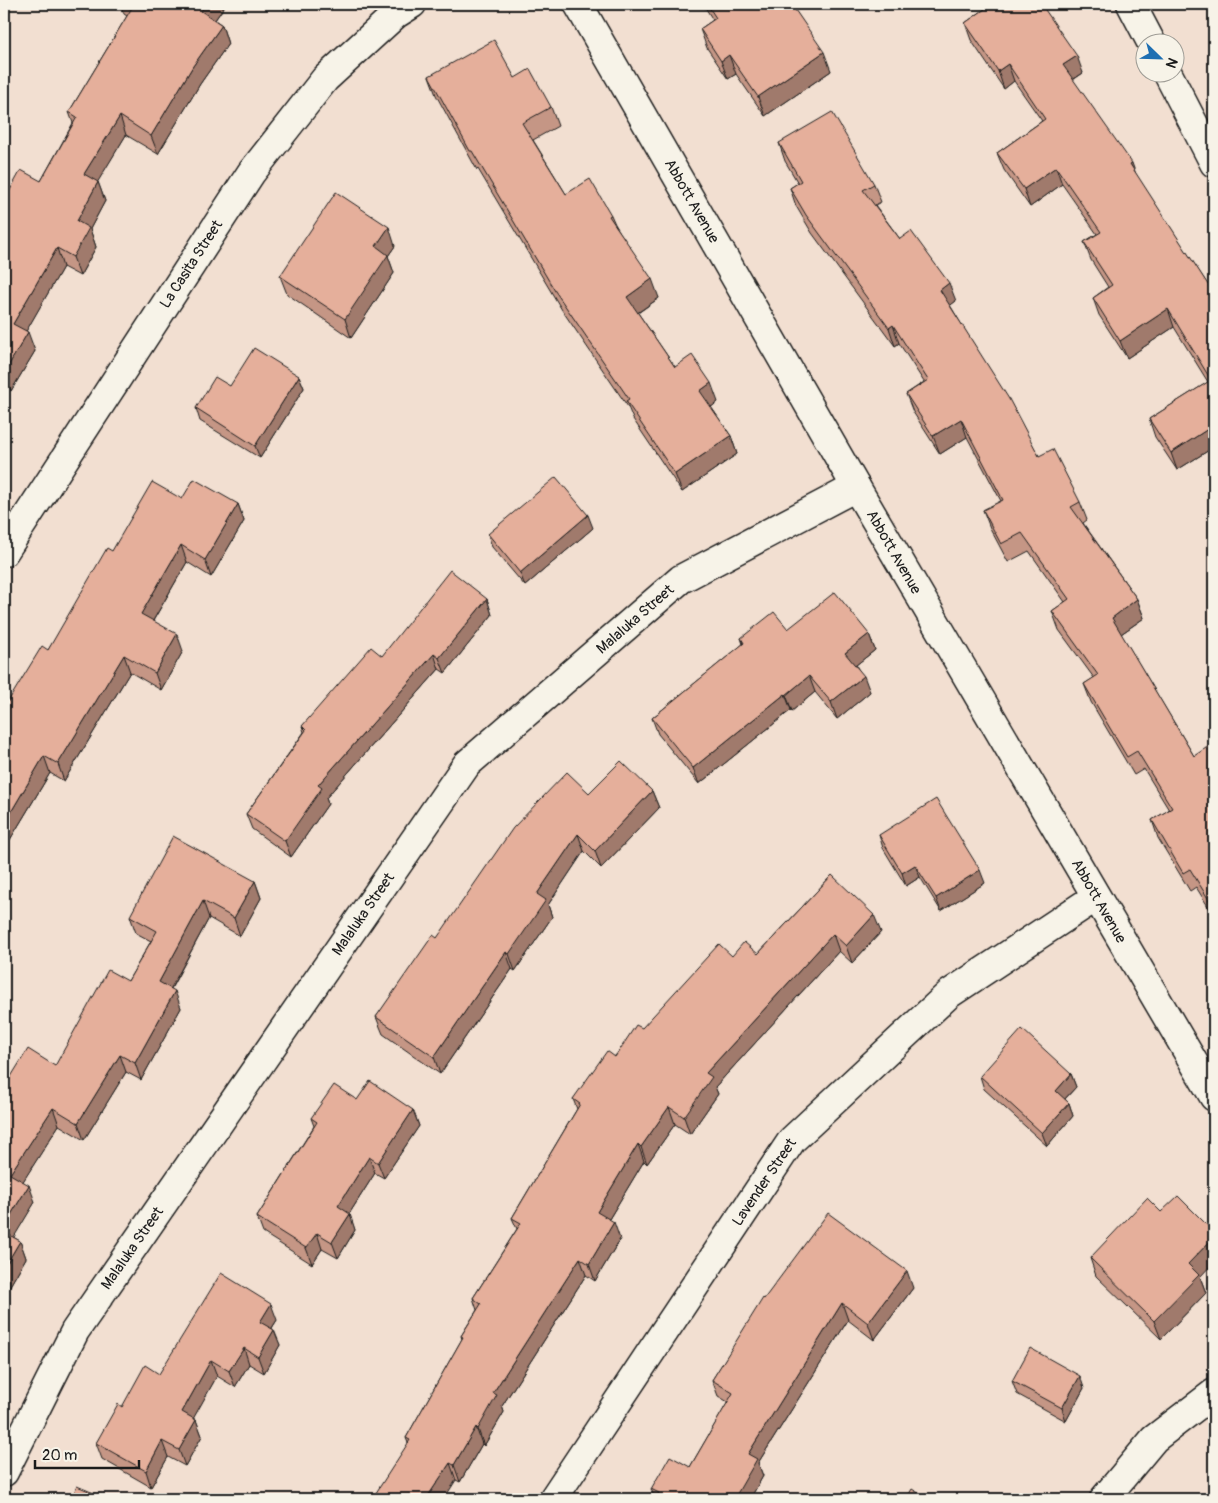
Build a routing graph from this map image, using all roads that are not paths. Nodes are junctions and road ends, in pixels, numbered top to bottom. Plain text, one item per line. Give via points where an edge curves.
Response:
1 (412, 4) edge
2 (578, 4) edge
3 (1131, 4) edge
4 (1146, 32) edge
5 (1172, 82) edge
6 (1214, 163) edge
7 (856, 487) junction
8 (4, 552) edge
9 (1096, 897) junction
10 (1214, 1097) edge
11 (1214, 1393) edge
12 (4, 1472) edge
13 (553, 1499) edge
14 (1104, 1499) edge

1 - 8 street, La Casita Street via 396,14 325,79 250,173
2 - 7 street, Abbott Avenue
3 - 4 street
5 - 6 street
7 - 9 street, Abbott Avenue
7 - 12 street, Malaluka Street via 681,579 467,764 74,1331
9 - 10 street, Abbott Avenue
9 - 13 street, Lavender Street via 949,994 792,1140
11 - 14 street via 1154,1439

